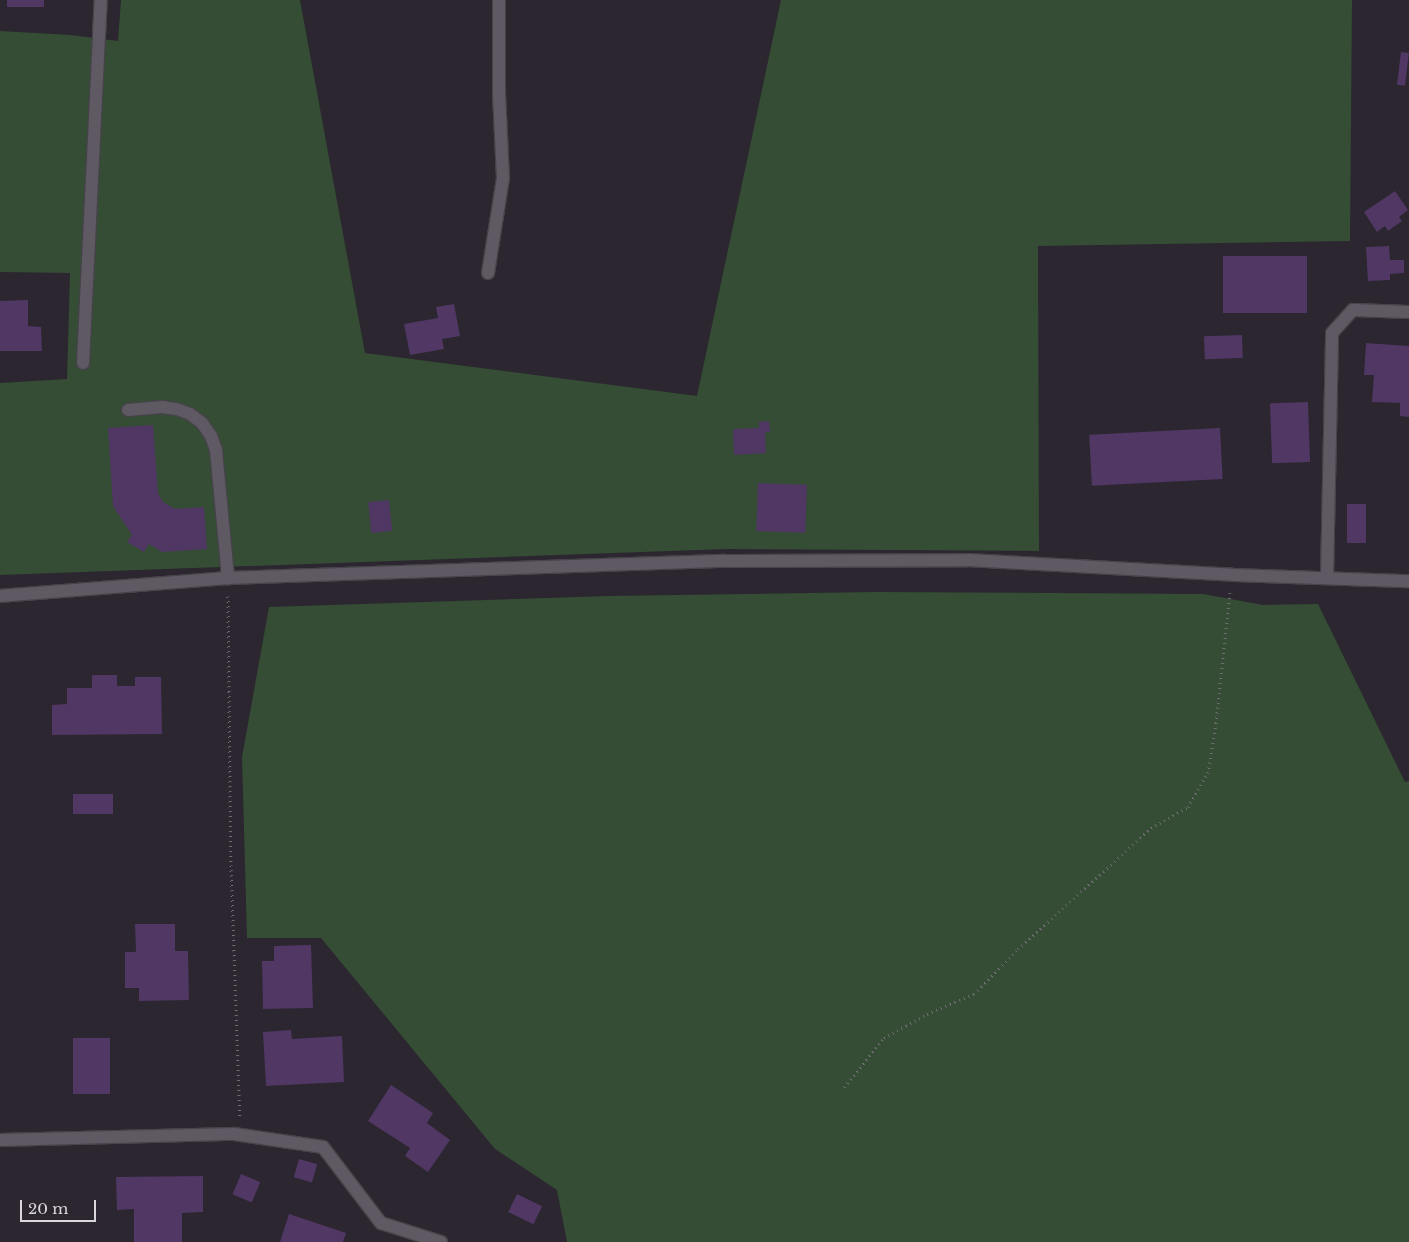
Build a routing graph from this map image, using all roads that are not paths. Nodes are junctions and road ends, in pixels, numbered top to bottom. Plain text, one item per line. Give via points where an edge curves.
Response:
1 (101, 0) edge
2 (499, 0) edge
3 (488, 273) dead end
4 (1409, 312) edge
5 (83, 363) dead end
6 (128, 410) dead end
7 (228, 578) junction
8 (1327, 578) junction
9 (1409, 581) edge
10 (0, 596) edge
11 (0, 1140) edge
12 (441, 1242) edge

1 - 5 street
2 - 3 street via 503,178
4 - 8 street via 1354,310 1332,333
6 - 7 street via 177,409 190,414 211,436 216,450
7 - 8 street via 725,561 968,560
7 - 10 street
8 - 9 street
11 - 12 street via 234,1134 323,1147 381,1223

